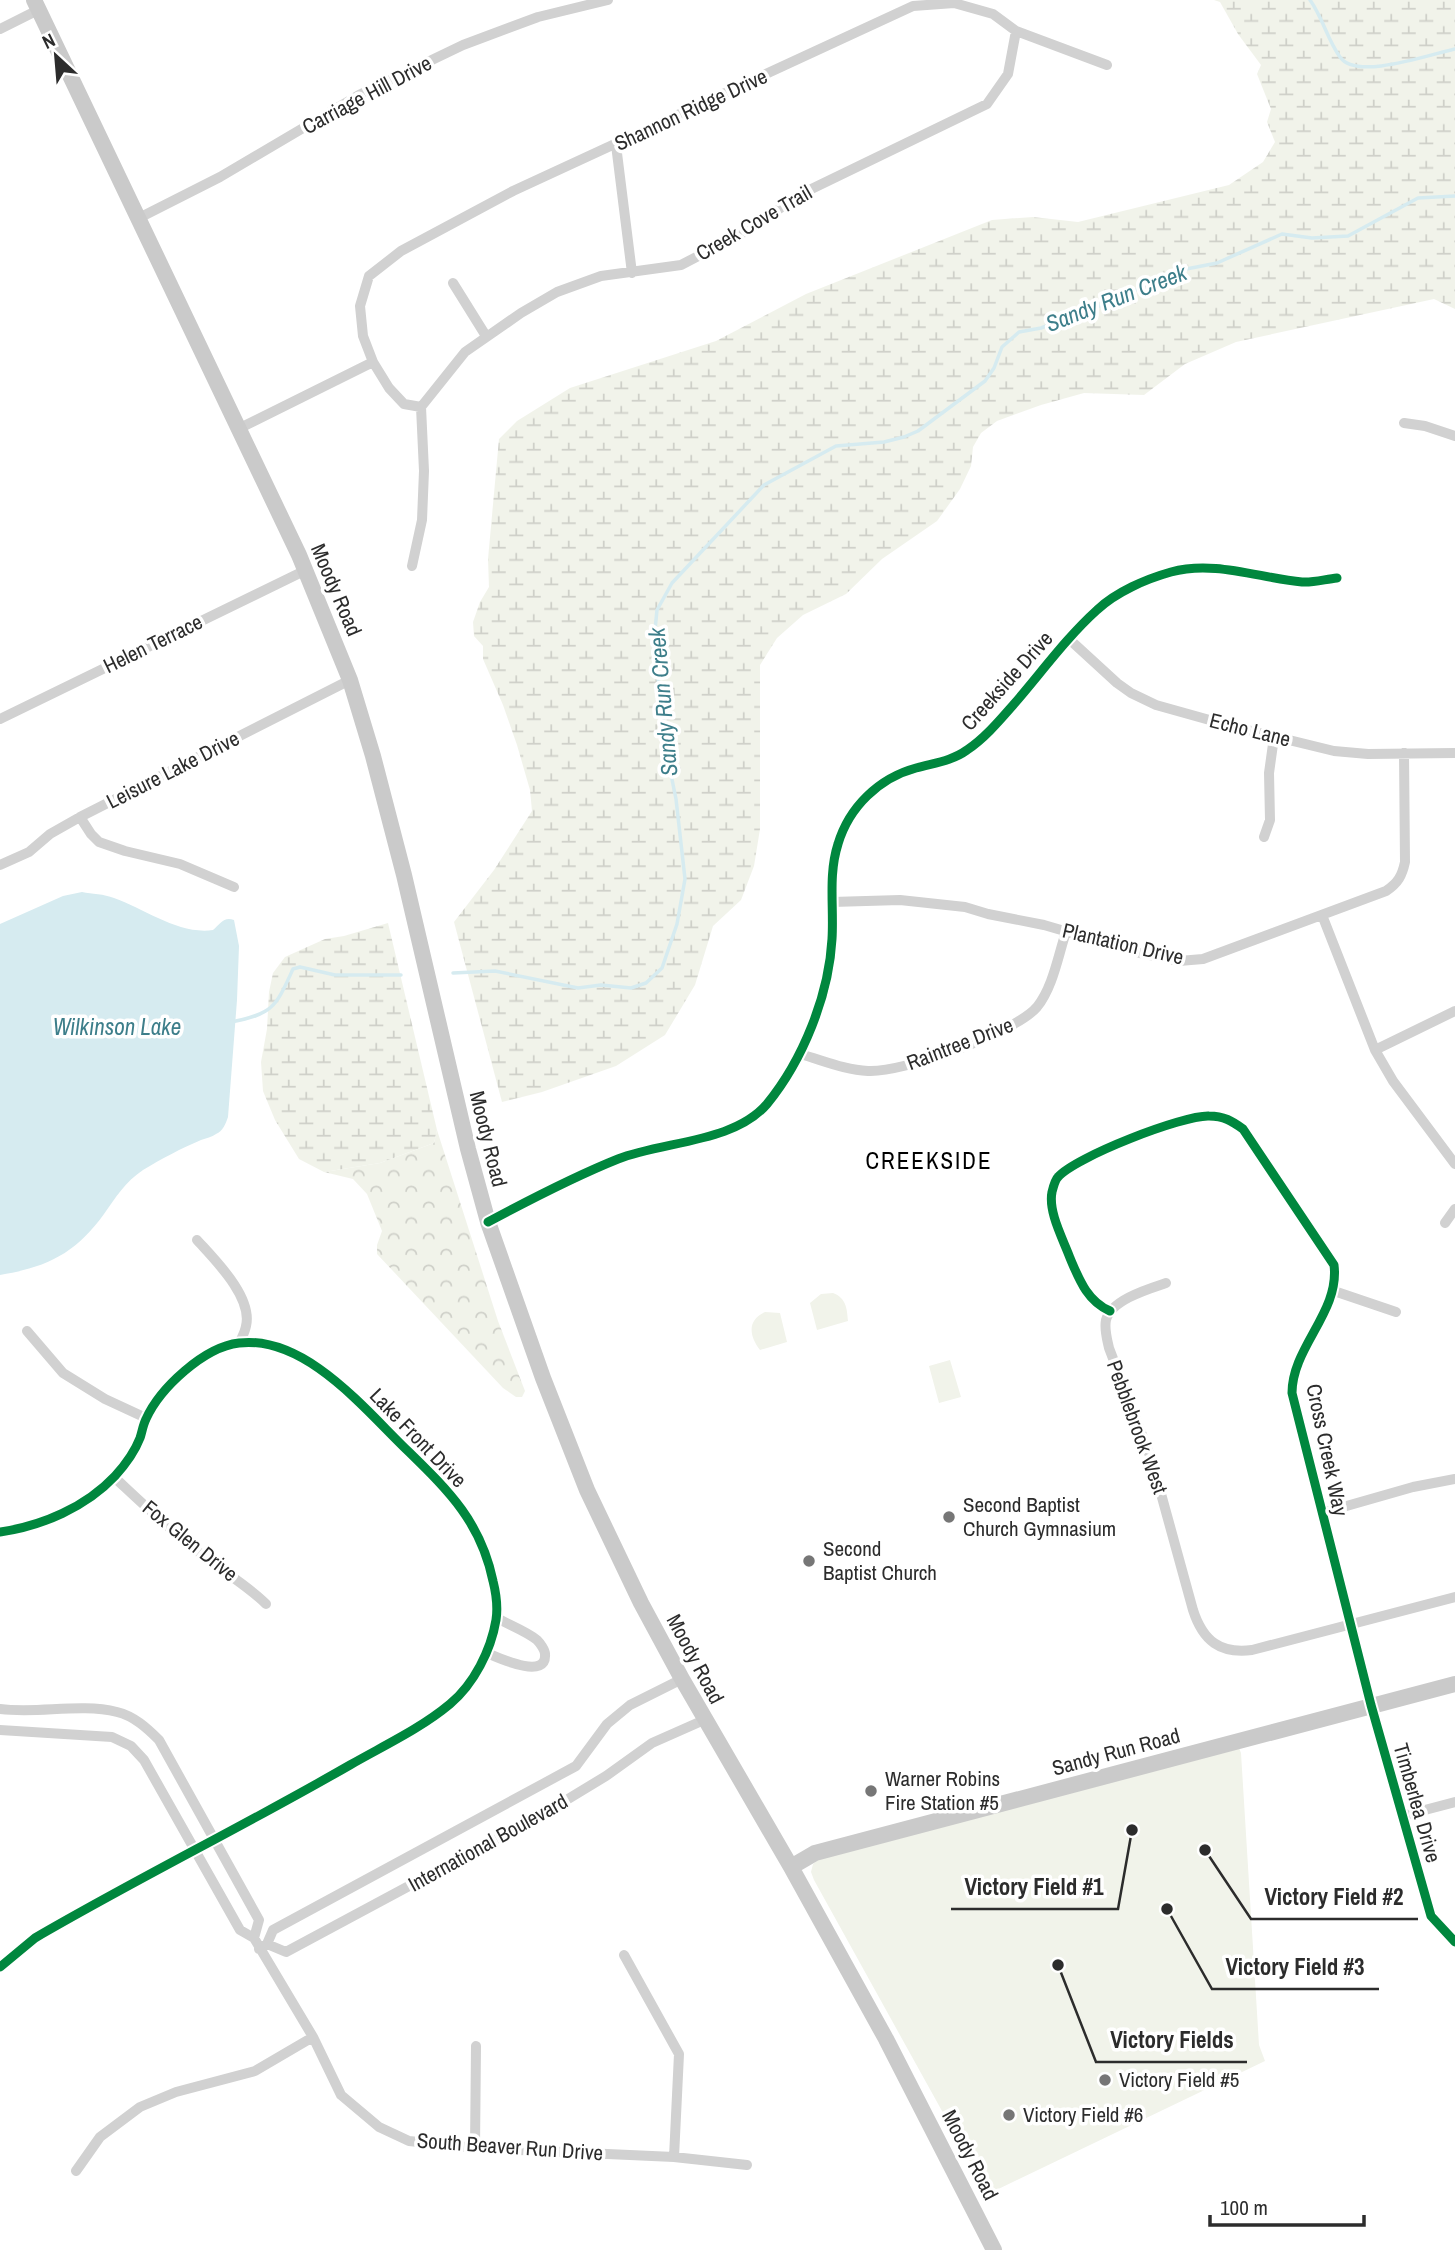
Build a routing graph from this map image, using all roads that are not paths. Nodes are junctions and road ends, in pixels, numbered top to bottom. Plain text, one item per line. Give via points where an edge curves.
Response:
1 (608, 0) edge
2 (36, 5) edge
3 (0, 29) edge
4 (1016, 31) junction
5 (1107, 65) dead end
6 (616, 145) junction
7 (139, 218) junction
8 (632, 273) junction
9 (453, 283) dead end
10 (486, 336) junction
11 (373, 362) junction
12 (421, 407) junction
13 (1404, 423) dead end
14 (240, 428) junction
15 (1455, 436) edge
16 (412, 566) dead end
17 (306, 570) junction
18 (1337, 578) dead end
19 (1069, 639) junction
20 (350, 680) junction
21 (0, 719) edge
22 (1275, 737) junction
23 (1404, 753) junction
24 (1455, 753) edge
25 (80, 817) junction
26 (1264, 837) dead end
27 (0, 864) edge
28 (234, 887) dead end
29 (832, 902) junction
30 (1322, 915) junction
31 (1066, 932) junction
32 (1455, 1011) edge
33 (1375, 1050) junction
34 (800, 1054) junction
35 (1455, 1164) edge
36 (1455, 1209) edge
37 (488, 1222) junction
38 (1445, 1223) dead end
39 (197, 1240) dead end
40 (1166, 1283) dead end
41 (1334, 1291) junction
42 (1110, 1311) junction
43 (1396, 1312) dead end
44 (27, 1331) dead end
45 (240, 1342) junction
46 (146, 1418) junction
47 (114, 1477) junction
48 (1455, 1479) edge
49 (1322, 1513) junction
50 (0, 1532) edge
51 (1455, 1597) edge
52 (266, 1604) dead end
53 (497, 1618) junction
54 (1350, 1624) junction
55 (487, 1653) junction
56 (682, 1679) junction
57 (1455, 1684) edge
58 (1371, 1705) junction
59 (0, 1709) edge
60 (704, 1720) junction
61 (0, 1730) edge
62 (1455, 1802) edge
63 (1402, 1816) junction
64 (214, 1840) junction
65 (196, 1850) junction
66 (791, 1867) junction
67 (254, 1938) junction
68 (1455, 1942) edge
69 (263, 1946) junction
70 (624, 1955) dead end
71 (0, 1967) edge
72 (313, 2038) junction
73 (477, 2046) dead end
74 (475, 2148) junction
75 (674, 2157) junction
76 (747, 2165) dead end
77 (76, 2171) dead end
78 (994, 2250) edge

1 - 7 street, Carriage Hill Drive via 538,18 463,45 359,95 220,177
2 - 3 street
2 - 7 main road, Moody Road
4 - 5 street, Shannon Ridge Drive
4 - 6 street, Shannon Ridge Drive via 993,14 954,3 913,6
4 - 8 street, Creek Cove Trail via 1008,74 987,104 799,195 752,228 681,265
6 - 8 street
6 - 11 street, Shannon Ridge Drive via 502,197 401,251 369,276 360,306 363,336
7 - 14 main road, Moody Road
8 - 10 street, Creek Cove Trail via 601,276 557,292
9 - 10 street
10 - 12 street, Creek Cove Trail via 466,352
11 - 12 street, Shannon Ridge Drive via 404,404
11 - 14 street
12 - 16 street via 422,520
13 - 15 street
14 - 17 main road, Moody Road
17 - 20 main road, Moody Road
17 - 21 street, Helen Terrace
18 - 19 street, Creekside Drive via 1305,582 1217,569 1172,572 1134,586 1099,608
19 - 22 street, Echo Lane via 1131,694
19 - 29 street, Creekside Drive via 996,725 966,751 894,776 863,800 838,842
20 - 25 street, Leisure Lake Drive
20 - 37 main road, Moody Road via 404,875
22 - 23 street, Echo Lane via 1334,751
22 - 26 street via 1269,773 1270,820
23 - 24 street, Echo Lane
23 - 30 street, Plantation Drive via 1402,875 1386,891
25 - 27 street, Leisure Lake Drive via 29,852
25 - 28 street via 99,842 180,864
29 - 31 street, Plantation Drive via 945,904
29 - 34 street, Creekside Drive via 828,977
30 - 31 street, Plantation Drive via 1191,961 1140,953
30 - 33 street
31 - 34 street, Raintree Drive via 1041,1002 1007,1028 889,1070 846,1068
32 - 33 street
33 - 35 street
34 - 37 street, Creekside Drive via 767,1104 744,1121 727,1130 621,1158 546,1190
36 - 38 street
37 - 56 main road, Moody Road via 587,1490
39 - 45 street via 238,1290 247,1324
40 - 42 street via 1130,1296
41 - 42 street via 1336,1275 1329,1254 1243,1129 1227,1118 1198,1116 1083,1159 1058,1177 1052,1190 1056,1219 1082,1285 1100,1307
41 - 43 street
41 - 49 street, Cross Creek Way via 1292,1380
42 - 54 street, Pebblebrook West via 1105,1330 1109,1348 1152,1461 1198,1625 1207,1637 1239,1651
44 - 46 street via 63,1373
45 - 46 street via 200,1358 179,1374
45 - 53 street, Lake Front Drive via 272,1346 317,1365 431,1474 464,1510 480,1537 491,1568
46 - 47 street via 139,1440
47 - 50 street via 68,1511
47 - 52 street, Fox Glen Drive via 161,1522
48 - 49 street
49 - 54 street, Cross Creek Way
51 - 54 street, Pebblebrook West
53 - 55 street, Lake Front Drive
53 - 55 street via 538,1640 545,1659 532,1668
54 - 58 street, Cross Creek Way
55 - 64 street, Lake Front Drive via 451,1704 408,1733
56 - 60 main road, Moody Road
56 - 69 street, International Boulevard via 630,1705 607,1724 576,1766 273,1930
57 - 58 main road, Sandy Run Road
58 - 63 street, Timberlea Drive
58 - 66 main road, Sandy Run Road via 815,1853
59 - 64 street, South Beaver Run Drive via 118,1712 141,1723 159,1740
60 - 66 main road, Moody Road
60 - 69 street, International Boulevard via 652,1743 545,1813 286,1952
61 - 65 street, South Beaver Run Drive via 112,1737 131,1746 144,1760
62 - 63 street
63 - 68 street, Timberlea Drive via 1431,1916
64 - 65 street, Lake Front Drive
64 - 67 street, South Beaver Run Drive via 258,1920
65 - 67 street, South Beaver Run Drive via 240,1930
65 - 71 street, Lake Front Drive via 35,1938
66 - 78 main road, Moody Road
67 - 69 street, South Beaver Run Drive
69 - 72 street, South Beaver Run Drive
70 - 75 street via 679,2054
72 - 74 street, South Beaver Run Drive via 341,2095 379,2127 409,2141
72 - 77 street via 255,2071 176,2092 140,2107 100,2137
73 - 74 street
74 - 75 street, South Beaver Run Drive
75 - 76 street, South Beaver Run Drive

